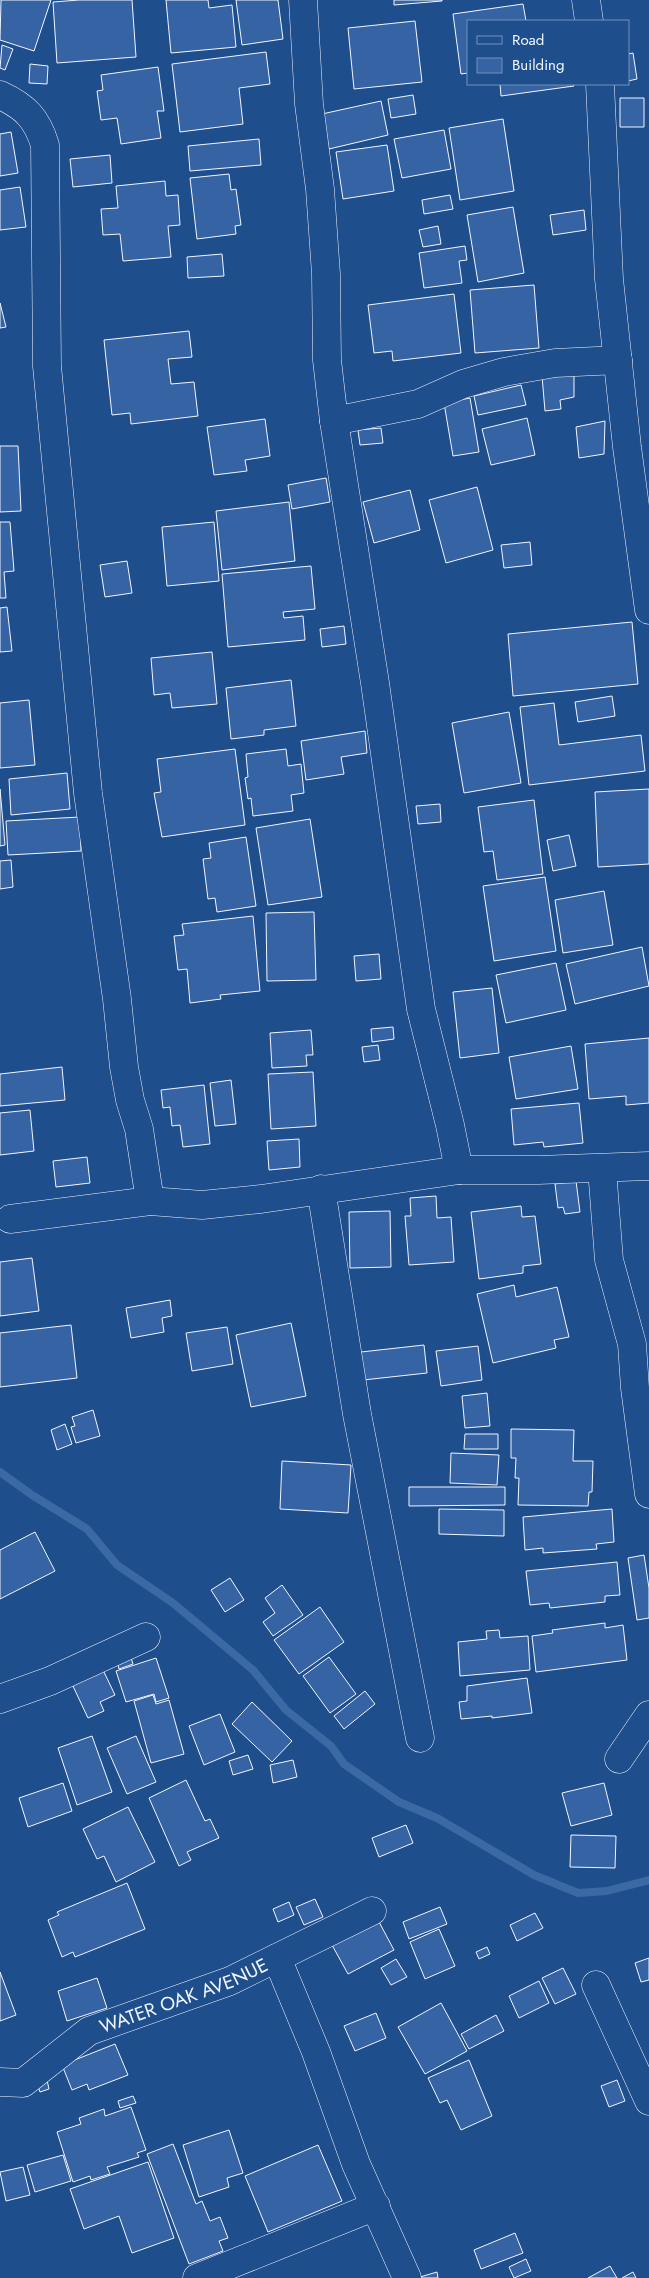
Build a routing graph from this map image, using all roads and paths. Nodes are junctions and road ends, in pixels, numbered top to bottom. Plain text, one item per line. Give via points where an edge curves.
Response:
1 (303, 0) edge
2 (586, 0) edge
3 (589, 20) edge
4 (600, 85) edge
5 (0, 95) edge
6 (618, 360) junction
7 (334, 421) junction
8 (638, 442) edge
9 (649, 610) edge
10 (649, 1166) edge
11 (602, 1169) junction
12 (459, 1170) junction
13 (321, 1190) junction
14 (150, 1201) junction
15 (10, 1220) dead end
16 (649, 1494) edge
17 (146, 1637) dead end
18 (0, 1699) edge
19 (649, 1715) edge
20 (420, 1738) dead end
21 (619, 1759) dead end
22 (372, 1911) dead end
23 (277, 1958) junction
24 (596, 1985) dead end
25 (0, 2082) edge
26 (649, 2101) edge
27 (376, 2206) junction
28 (197, 2278) edge
29 (407, 2278) edge

1 - 7 street via 309,104 326,274 326,360
2 - 3 street
4 - 6 street via 609,279
5 - 14 street via 32,116 45,145 47,366 87,783 124,1067 139,1129
6 - 7 street via 555,363 504,372 463,384 418,404
6 - 8 street
7 - 12 street via 421,1009
8 - 9 street
10 - 11 street
11 - 12 street
11 - 16 street via 609,1260 632,1344
12 - 13 street
13 - 14 street via 262,1200 202,1205
13 - 20 street via 357,1414
14 - 15 street
17 - 18 street via 50,1681
19 - 21 street
22 - 23 street, WATER OAK AVENUE
23 - 25 street, WATER OAK AVENUE via 230,1981 89,2031 23,2084
23 - 27 street via 316,2052 356,2164
24 - 26 street
27 - 28 street
27 - 29 street

